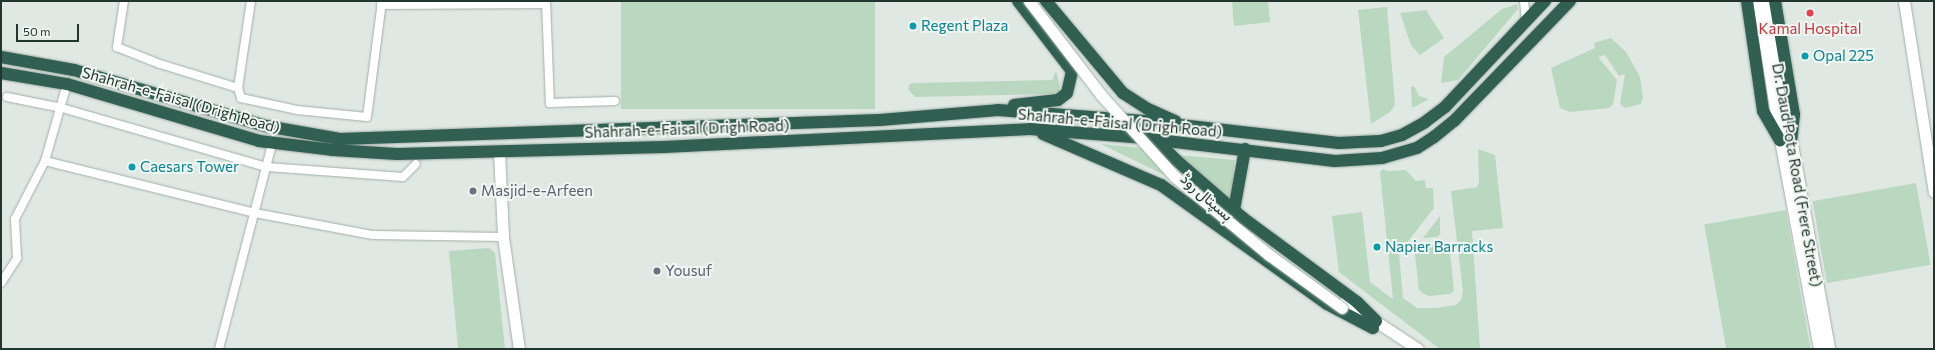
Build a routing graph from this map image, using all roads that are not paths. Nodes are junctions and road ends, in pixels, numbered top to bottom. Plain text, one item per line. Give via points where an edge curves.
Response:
1 (124, 1) edge
2 (251, 1) edge
3 (1018, 1) edge
4 (1028, 1) edge
5 (1036, 1) edge
6 (1046, 1) edge
7 (1524, 1) edge
8 (1545, 1) edge
9 (1570, 1) edge
10 (1747, 1) edge
11 (1758, 1) edge
12 (1766, 1) edge
13 (1775, 1) edge
14 (1904, 1) edge
15 (381, 3) edge
16 (546, 3) edge
17 (1526, 19) junction
18 (1, 58) edge
19 (1, 73) edge
20 (68, 84) junction
21 (238, 88) junction
22 (7, 97) dead end
23 (615, 101) dead end
24 (62, 108) junction
25 (998, 110) junction
26 (1188, 127) junction
27 (1030, 129) junction
28 (1156, 140) junction
29 (1786, 141) junction
30 (272, 144) junction
31 (1245, 149) junction
32 (499, 151) junction
33 (1176, 160) junction
34 (45, 161) junction
35 (416, 164) dead end
36 (267, 167) junction
37 (1167, 189) junction
38 (1934, 192) edge
39 (1234, 210) junction
40 (255, 213) junction
41 (502, 237) junction
42 (1, 283) edge
43 (1344, 304) junction
44 (1374, 325) junction
45 (220, 349) edge
46 (519, 349) edge
47 (1404, 349) edge
48 (1418, 349) edge
49 (1819, 349) edge
50 (1829, 349) edge

1 - 21 street via 117,47 160,64
2 - 21 street
3 - 25 highway via 1072,71 1071,80 1067,92 1058,100
4 - 43 main road, ہسپتال روڈ, bridge via 1100,95 1175,177 1269,256
5 - 43 main road, ہسپتال روڈ via 1122,111 1184,177 1289,263
6 - 26 highway via 1123,93 1148,109
7 - 17 street
8 - 17 highway, Shahrah-e-Faisal (Drigh Road)
9 - 31 highway, Shahrah-e-Faisal (Drigh Road) via 1454,121 1417,148 1382,158 1335,161
10 - 29 highway via 1763,111
11 - 29 main road, Dr. Daud Pota Road (Frere Street)
12 - 29 main road, Dr. Daud Pota Road (Frere Street)
13 - 29 highway via 1794,114
14 - 38 main road
15 - 16 street
15 - 21 street via 367,117 297,110 241,98
16 - 23 street via 550,103
17 - 26 highway, Shahrah-e-Faisal (Drigh Road) via 1445,107 1412,130 1381,141 1339,143
18 - 25 highway, Shahrah-e-Faisal (Drigh Road) via 74,70 266,126 340,139 880,120
19 - 20 highway, Shahrah-e-Faisal (Drigh Road)
20 - 24 street
20 - 30 highway, Shahrah-e-Faisal (Drigh Road)
22 - 24 street
24 - 34 street
24 - 36 street
25 - 26 highway, Shahrah-e-Faisal (Drigh Road) via 1145,121
27 - 28 highway, Shahrah-e-Faisal (Drigh Road)
27 - 32 highway, Shahrah-e-Faisal (Drigh Road) via 664,147
27 - 37 highway via 1086,150
28 - 31 highway, Shahrah-e-Faisal (Drigh Road)
28 - 33 highway
29 - 49 main road, Dr. Daud Pota Road (Frere Street)
29 - 50 main road, Dr. Daud Pota Road (Frere Street)
30 - 32 highway, Shahrah-e-Faisal (Drigh Road) via 397,154
30 - 36 street
31 - 39 highway
32 - 41 main road
33 - 37 highway
33 - 39 highway
34 - 40 street
34 - 42 street via 16,219 17,258
35 - 36 street via 403,177
36 - 40 street
37 - 44 highway via 1327,304
39 - 44 highway via 1357,302
40 - 41 street via 373,235
40 - 45 street
41 - 46 main road
43 - 44 main road, ہسپتال روڈ
44 - 47 main road, ہسپتال روڈ
44 - 48 main road, ہسپتال روڈ

